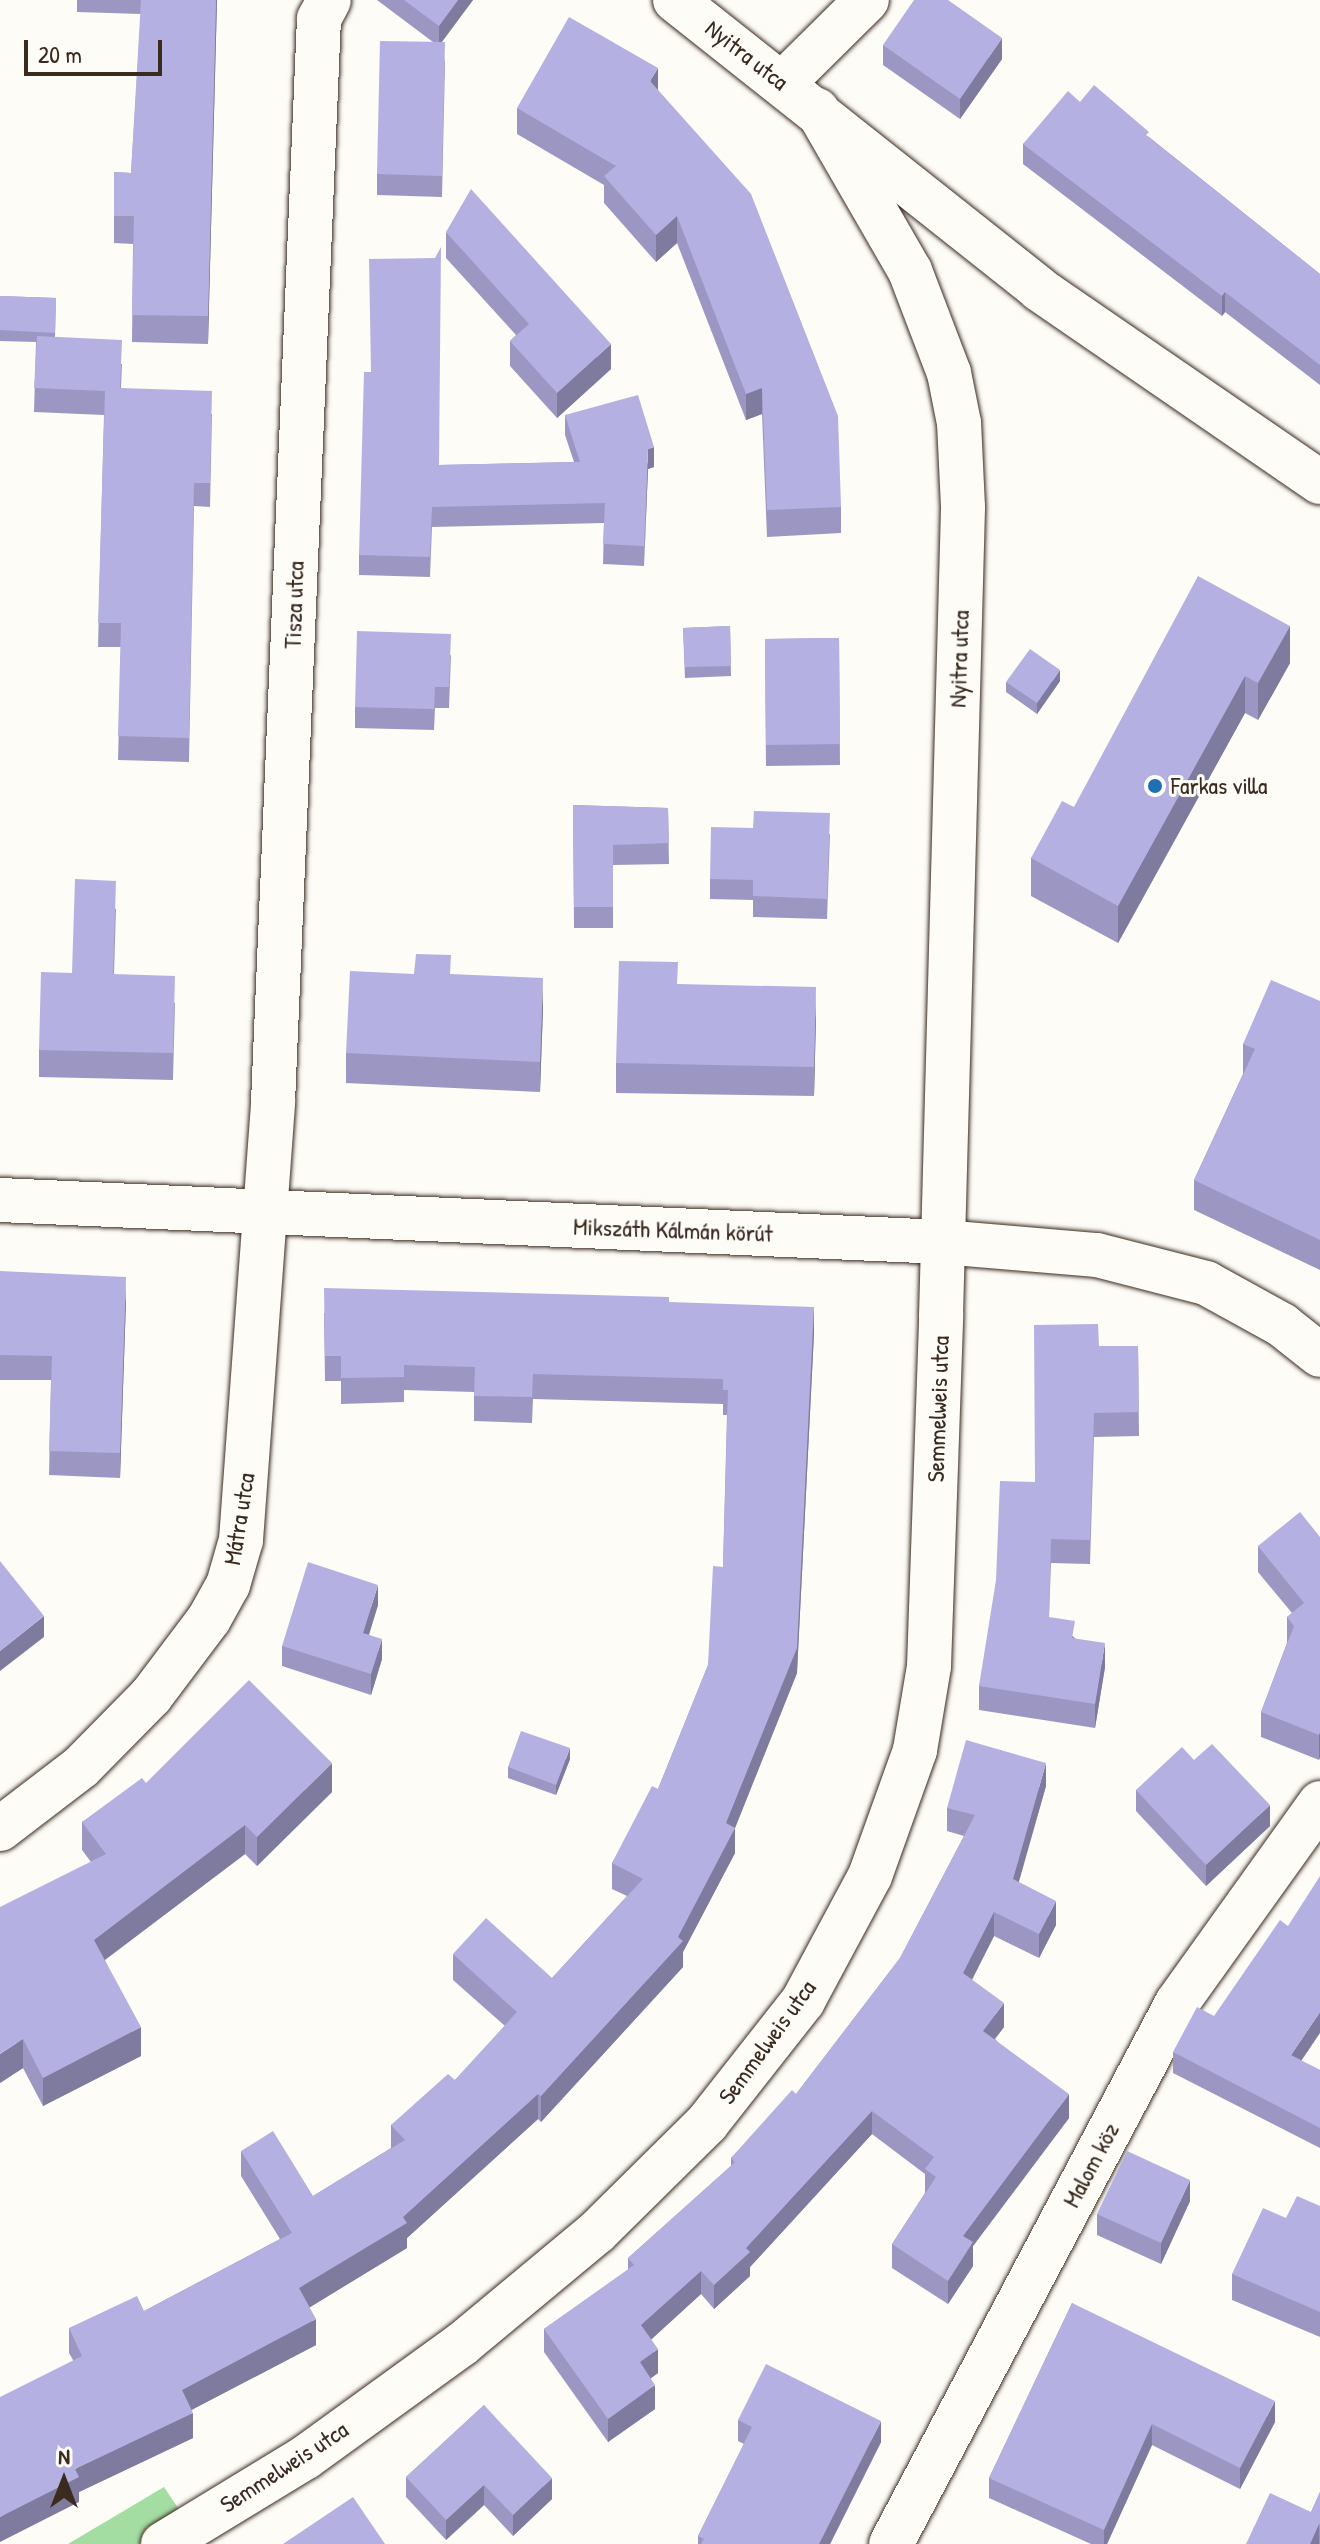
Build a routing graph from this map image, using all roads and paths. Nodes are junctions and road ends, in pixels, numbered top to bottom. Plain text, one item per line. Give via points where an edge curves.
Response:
1 (329, 0) edge
2 (675, 0) edge
3 (867, 0) edge
4 (783, 83) junction
5 (817, 110) junction
6 (1320, 482) edge
7 (0, 1200) edge
8 (264, 1213) junction
9 (942, 1242) junction
10 (1320, 1355) edge
11 (1320, 1803) edge
12 (0, 1829) edge
13 (163, 2544) edge
14 (891, 2544) edge

1 - 8 street, Tisza utca via 319,19
2 - 4 street, Nyitra utca
3 - 4 street
4 - 5 street, Nyitra utca
5 - 6 street, Nyitra utca via 1039,289
5 - 9 street, Nyitra utca via 916,284 949,373 959,423 963,507
7 - 8 street, Mikszáth Kálmán körút
8 - 9 street, Mikszáth Kálmán körút
8 - 12 street, Mátra utca via 246,1500 228,1585 151,1696 81,1767
9 - 10 street, Mikszáth Kálmán körút via 1097,1255 1160,1268 1238,1298
9 - 13 street, Semmelweis utca via 929,1666 915,1750 870,1876 803,2001 707,2123 597,2232 462,2344 306,2457
11 - 14 street, Malom köz via 1177,2003

